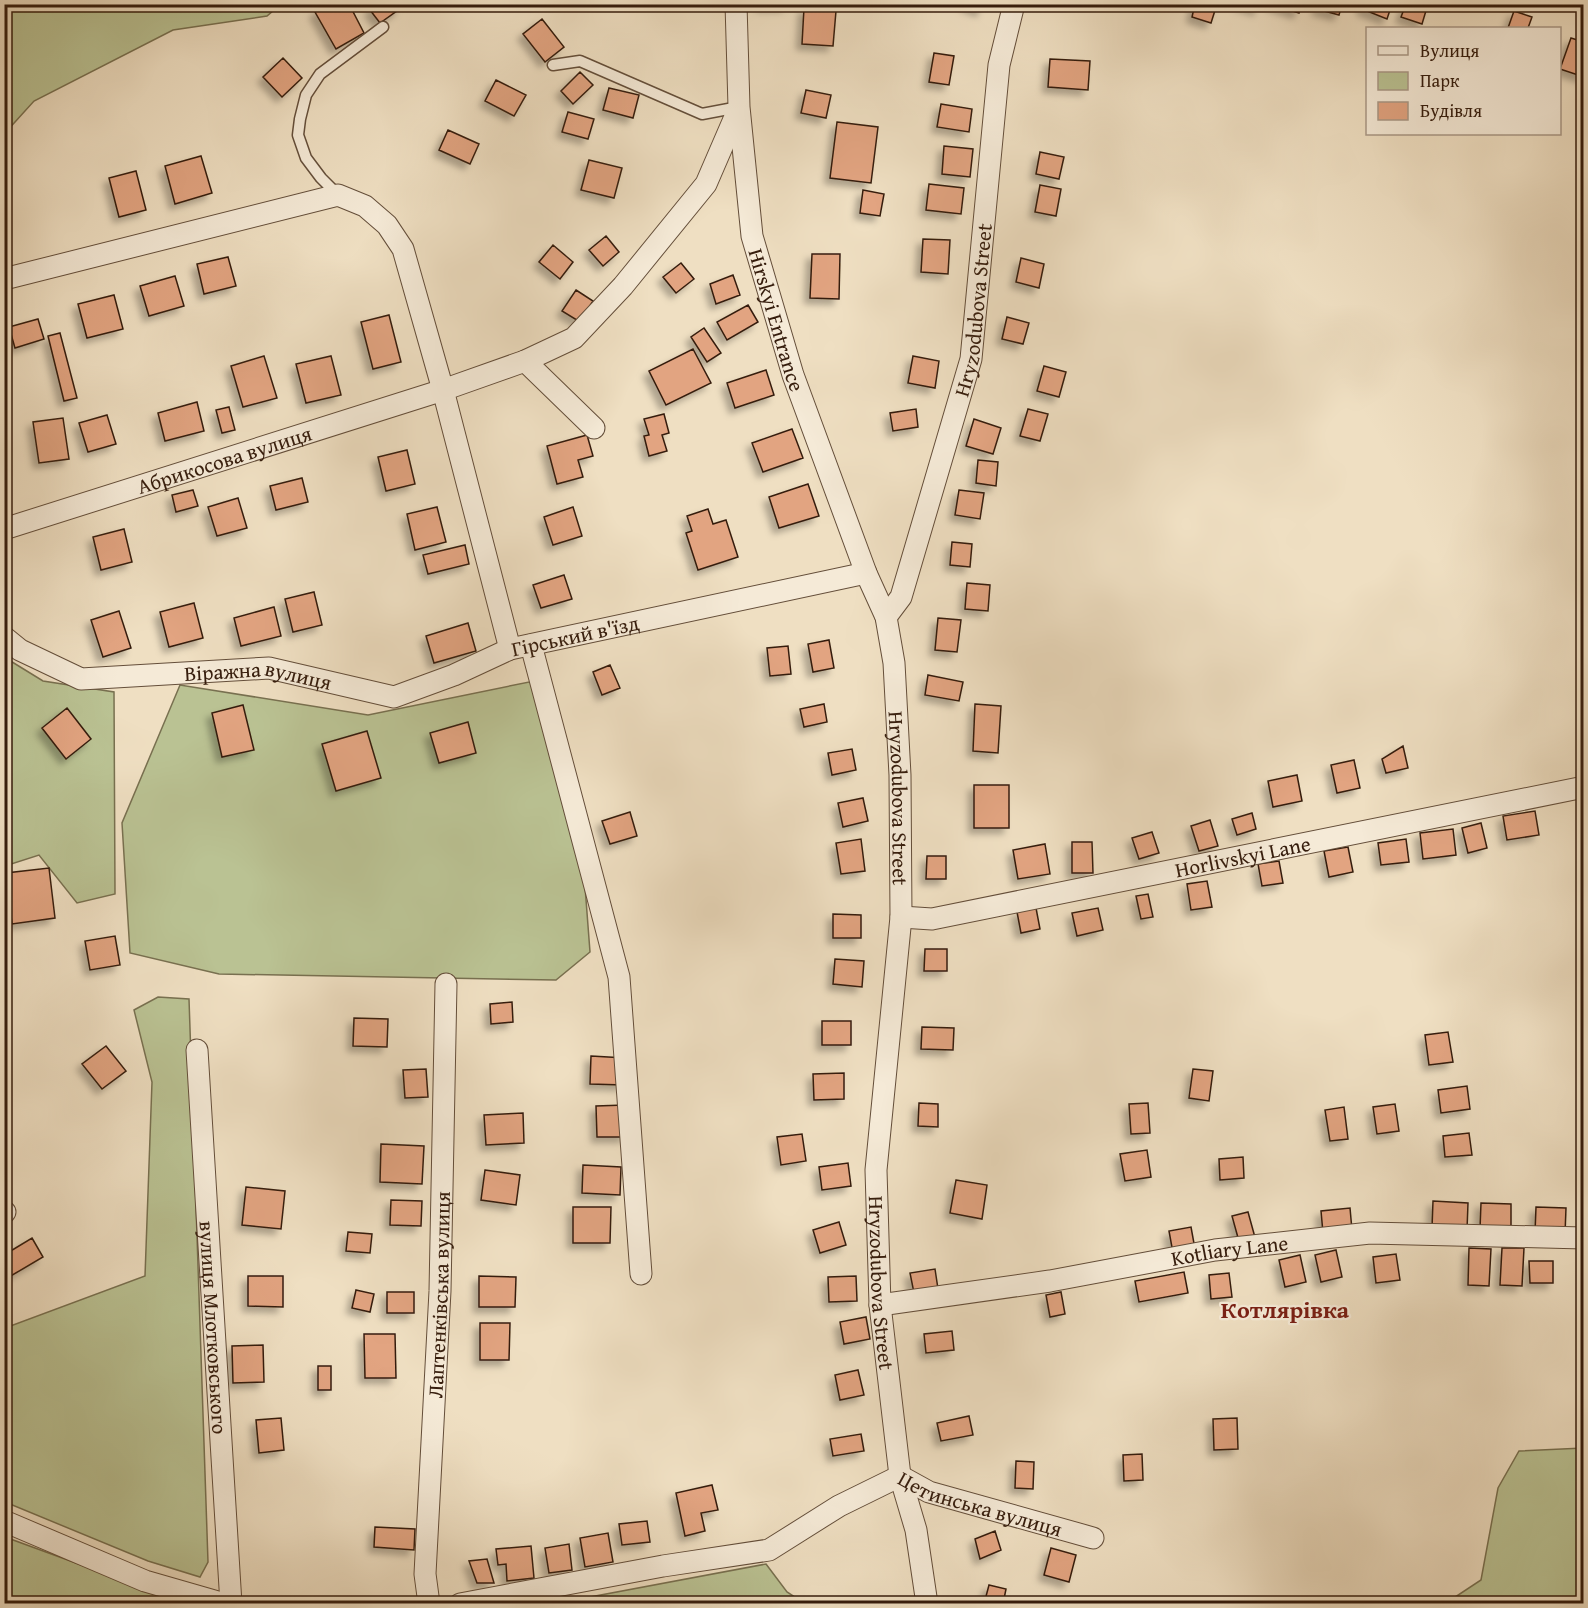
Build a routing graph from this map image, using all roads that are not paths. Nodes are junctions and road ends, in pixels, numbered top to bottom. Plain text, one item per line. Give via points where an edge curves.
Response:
1 (736, 4) edge
2 (1014, 4) edge
3 (383, 27) dead end
4 (554, 65) dead end
5 (740, 107) junction
6 (338, 195) junction
7 (4, 279) edge
8 (525, 361) junction
9 (443, 390) junction
10 (594, 428) dead end
11 (4, 529) edge
12 (866, 573) junction
13 (886, 617) junction
14 (4, 637) edge
15 (531, 645) junction
16 (510, 649) junction
17 (1584, 787) edge
18 (901, 917) junction
19 (446, 984) dead end
20 (197, 1050) dead end
21 (1584, 1238) edge
22 (641, 1274) dead end
23 (880, 1305) junction
24 (900, 1476) junction
25 (4, 1521) edge
26 (1093, 1538) dead end
27 (225, 1604) edge
28 (231, 1604) edge
29 (429, 1604) edge
30 (460, 1604) edge
31 (927, 1604) edge

1 - 5 street, Hirskyi Entrance
2 - 13 street, Hryzodubova Street via 999,65 971,359 901,597
3 - 6 lane via 320,74 306,95 298,135 306,158
4 - 5 lane via 580,61 702,114
5 - 8 street via 706,184 623,286 574,338
5 - 12 street, Hirskyi Entrance via 752,236 793,375
6 - 7 street
6 - 9 street, Гірський в'їзд via 365,206 387,225 403,249
8 - 9 street
8 - 10 street
9 - 11 street, Абрикосова вулиця
9 - 16 street, Гірський в'їзд
12 - 13 street, Hirskyi Entrance
12 - 15 street, Гірський в'їзд
13 - 18 street, Hryzodubova Street via 894,663 899,753
14 - 16 street, Віражна вулиця via 20,650 81,679 269,668 394,697
15 - 16 street, Гірський в'їзд
15 - 22 street via 619,977
17 - 18 street, Horlivskyi Lane via 932,919
18 - 23 street, Hryzodubova Street via 876,1170
19 - 29 street, Лаптенківська вулиця via 440,1291 425,1575
20 - 28 street, вулиця Млотковського
21 - 23 street, Kotliary Lane via 1370,1233 1215,1250 1050,1281
23 - 24 street, Hryzodubova Street
24 - 26 street, Цетинська вулиця via 929,1492
24 - 30 street, Цетинська вулиця via 839,1506 770,1550
24 - 31 street, Hryzodubova Street via 916,1530
25 - 27 street via 145,1581

